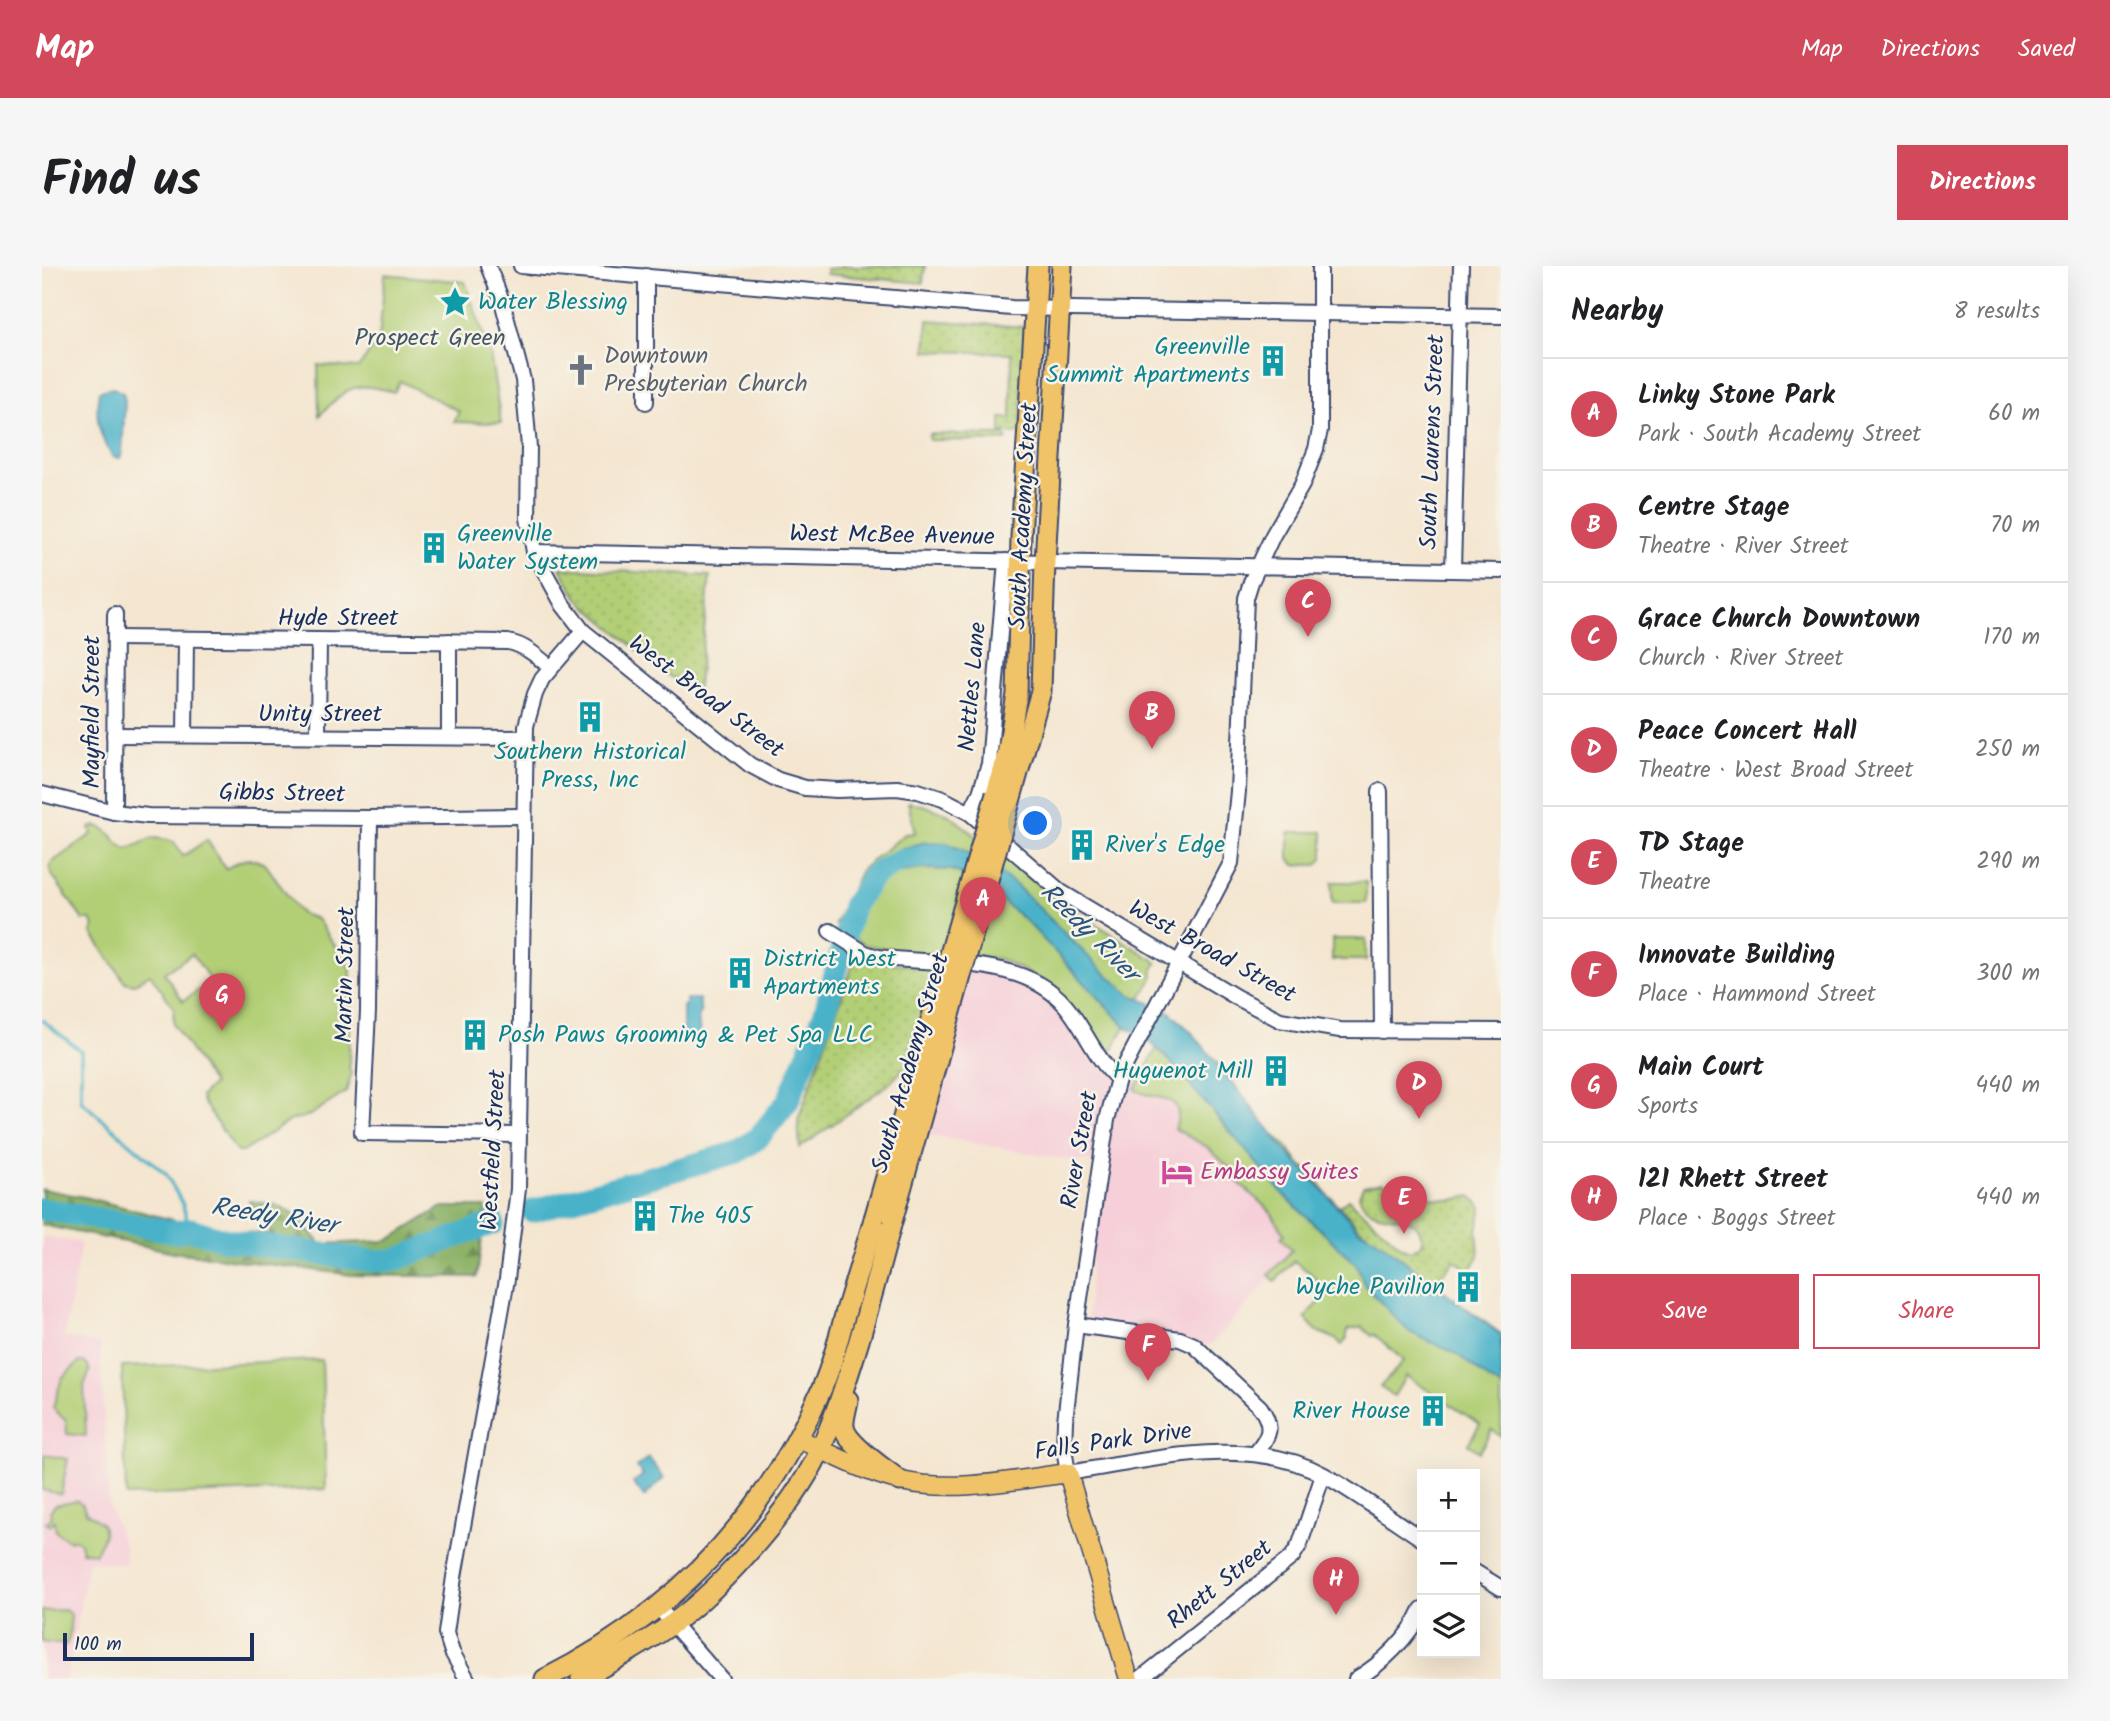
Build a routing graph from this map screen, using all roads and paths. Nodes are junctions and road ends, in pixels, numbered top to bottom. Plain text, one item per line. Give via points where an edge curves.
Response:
1 (488, 266) edge
2 (521, 266) edge
3 (1038, 266) edge
4 (1062, 266) edge
5 (1320, 266) edge
6 (1461, 266) edge
7 (646, 276) junction
8 (1037, 308) junction
9 (1061, 309) junction
10 (1320, 313) junction
11 (1459, 315) junction
12 (1501, 316) edge
13 (646, 402) dead end
14 (534, 552) junction
15 (1014, 562) junction
16 (1045, 562) junction
17 (1259, 566) junction
18 (1453, 570) junction
19 (1501, 571) edge
20 (115, 614) dead end
21 (583, 631) junction
22 (116, 638) junction
23 (186, 639) junction
24 (449, 640) junction
25 (319, 641) junction
26 (551, 667) junction
27 (114, 735) junction
28 (185, 736) junction
29 (318, 736) junction
30 (449, 737) junction
31 (525, 738) junction
32 (1380, 791) dead end
33 (42, 794) edge
34 (1003, 799) junction
35 (114, 812) junction
36 (970, 813) junction
37 (524, 816) junction
38 (370, 818) junction
39 (830, 931) dead end
40 (1180, 964) junction
41 (1382, 1031) junction
42 (1501, 1031) edge
43 (1118, 1079) junction
44 (518, 1135) junction
45 (883, 1219) junction
46 (1076, 1325) junction
47 (849, 1374) junction
48 (797, 1438) junction
49 (821, 1449) junction
50 (1255, 1454) junction
51 (1068, 1473) junction
52 (1323, 1475) junction
53 (900, 1480) junction
54 (1417, 1536) edge
55 (1480, 1575) edge
56 (1501, 1588) edge
57 (659, 1607) junction
58 (1417, 1619) edge
59 (673, 1623) junction
60 (467, 1679) edge
61 (545, 1679) edge
62 (580, 1679) edge
63 (721, 1679) edge
64 (1129, 1679) edge
65 (1140, 1679) edge
66 (1356, 1679) edge

1 - 14 street, West Broad Street via 523,380 529,447 528,518
2 - 7 street
3 - 8 highway, South Academy Street
4 - 9 highway, South Academy Street
5 - 10 street, River Street
6 - 11 street, South Laurens Street
7 - 8 street
7 - 13 street
8 - 9 street
8 - 15 highway, South Academy Street
9 - 10 street
9 - 16 highway, South Academy Street
10 - 11 street
10 - 17 street, River Street via 1316,449
11 - 12 street
11 - 18 street, South Laurens Street
14 - 15 street, West McBee Avenue
14 - 21 street, West Broad Street
15 - 16 street, West McBee Avenue
15 - 34 highway, South Academy Street via 1017,694
15 - 36 street, Nettles Lane via 989,765
16 - 17 street, West McBee Avenue
16 - 34 highway, South Academy Street via 1041,691
17 - 18 street, West McBee Avenue
17 - 40 street, River Street via 1246,598 1231,863
18 - 19 street, West McBee Avenue
20 - 22 street, Mayfield Street
21 - 26 street, Westfield Street
21 - 36 street, West Broad Street via 750,765 778,780 816,789 918,791
22 - 23 street, Hyde Street
22 - 27 street, Mayfield Street
23 - 25 street, Hyde Street
23 - 28 street
24 - 25 street, Hyde Street
24 - 26 street, Hyde Street via 517,643
24 - 30 street
25 - 29 street
26 - 31 street, Westfield Street via 535,694
27 - 28 street, Unity Street
27 - 35 street, Mayfield Street
28 - 29 street, Unity Street
29 - 30 street, Unity Street
30 - 31 street, Unity Street
31 - 37 street, Westfield Street
32 - 41 street
33 - 35 street, Gibbs Street
34 - 45 highway, South Academy Street, bridge
35 - 38 street, Gibbs Street
36 - 40 street, West Broad Street via 1061,892
37 - 38 street, Gibbs Street
37 - 44 street, Westfield Street
38 - 44 street, Martin Street via 369,1011 362,1133
39 - 43 street via 865,953 999,969 1041,983 1064,1004 1107,1070
40 - 41 street, West Broad Street via 1280,1020
40 - 43 street, River Street
41 - 42 street, West Broad Street
43 - 46 street, River Street via 1107,1120
44 - 60 street, Westfield Street via 513,1243 446,1633
45 - 47 highway, South Academy Street
45 - 48 highway, South Academy Street via 818,1398
46 - 50 street via 1188,1341 1267,1417 1269,1433
46 - 51 street, River Street via 1065,1421
47 - 49 highway, South Academy Street
47 - 53 highway via 844,1421 848,1438
48 - 49 main road, Falls Park Drive
48 - 57 highway, South Academy Street via 718,1552
49 - 53 main road, Falls Park Drive via 867,1471
49 - 59 highway, South Academy Street via 785,1508 717,1585
50 - 51 street, Falls Park Drive via 1201,1454
50 - 52 street, Falls Park Drive
51 - 53 main road, Falls Park Drive via 944,1485
51 - 64 main road, River Street
52 - 54 street, Falls Park Drive
52 - 65 street, Rhett Street via 1292,1557
55 - 56 street
57 - 59 street
57 - 61 highway, South Academy Street
58 - 66 street via 1394,1649
59 - 62 highway, South Academy Street
59 - 63 street

